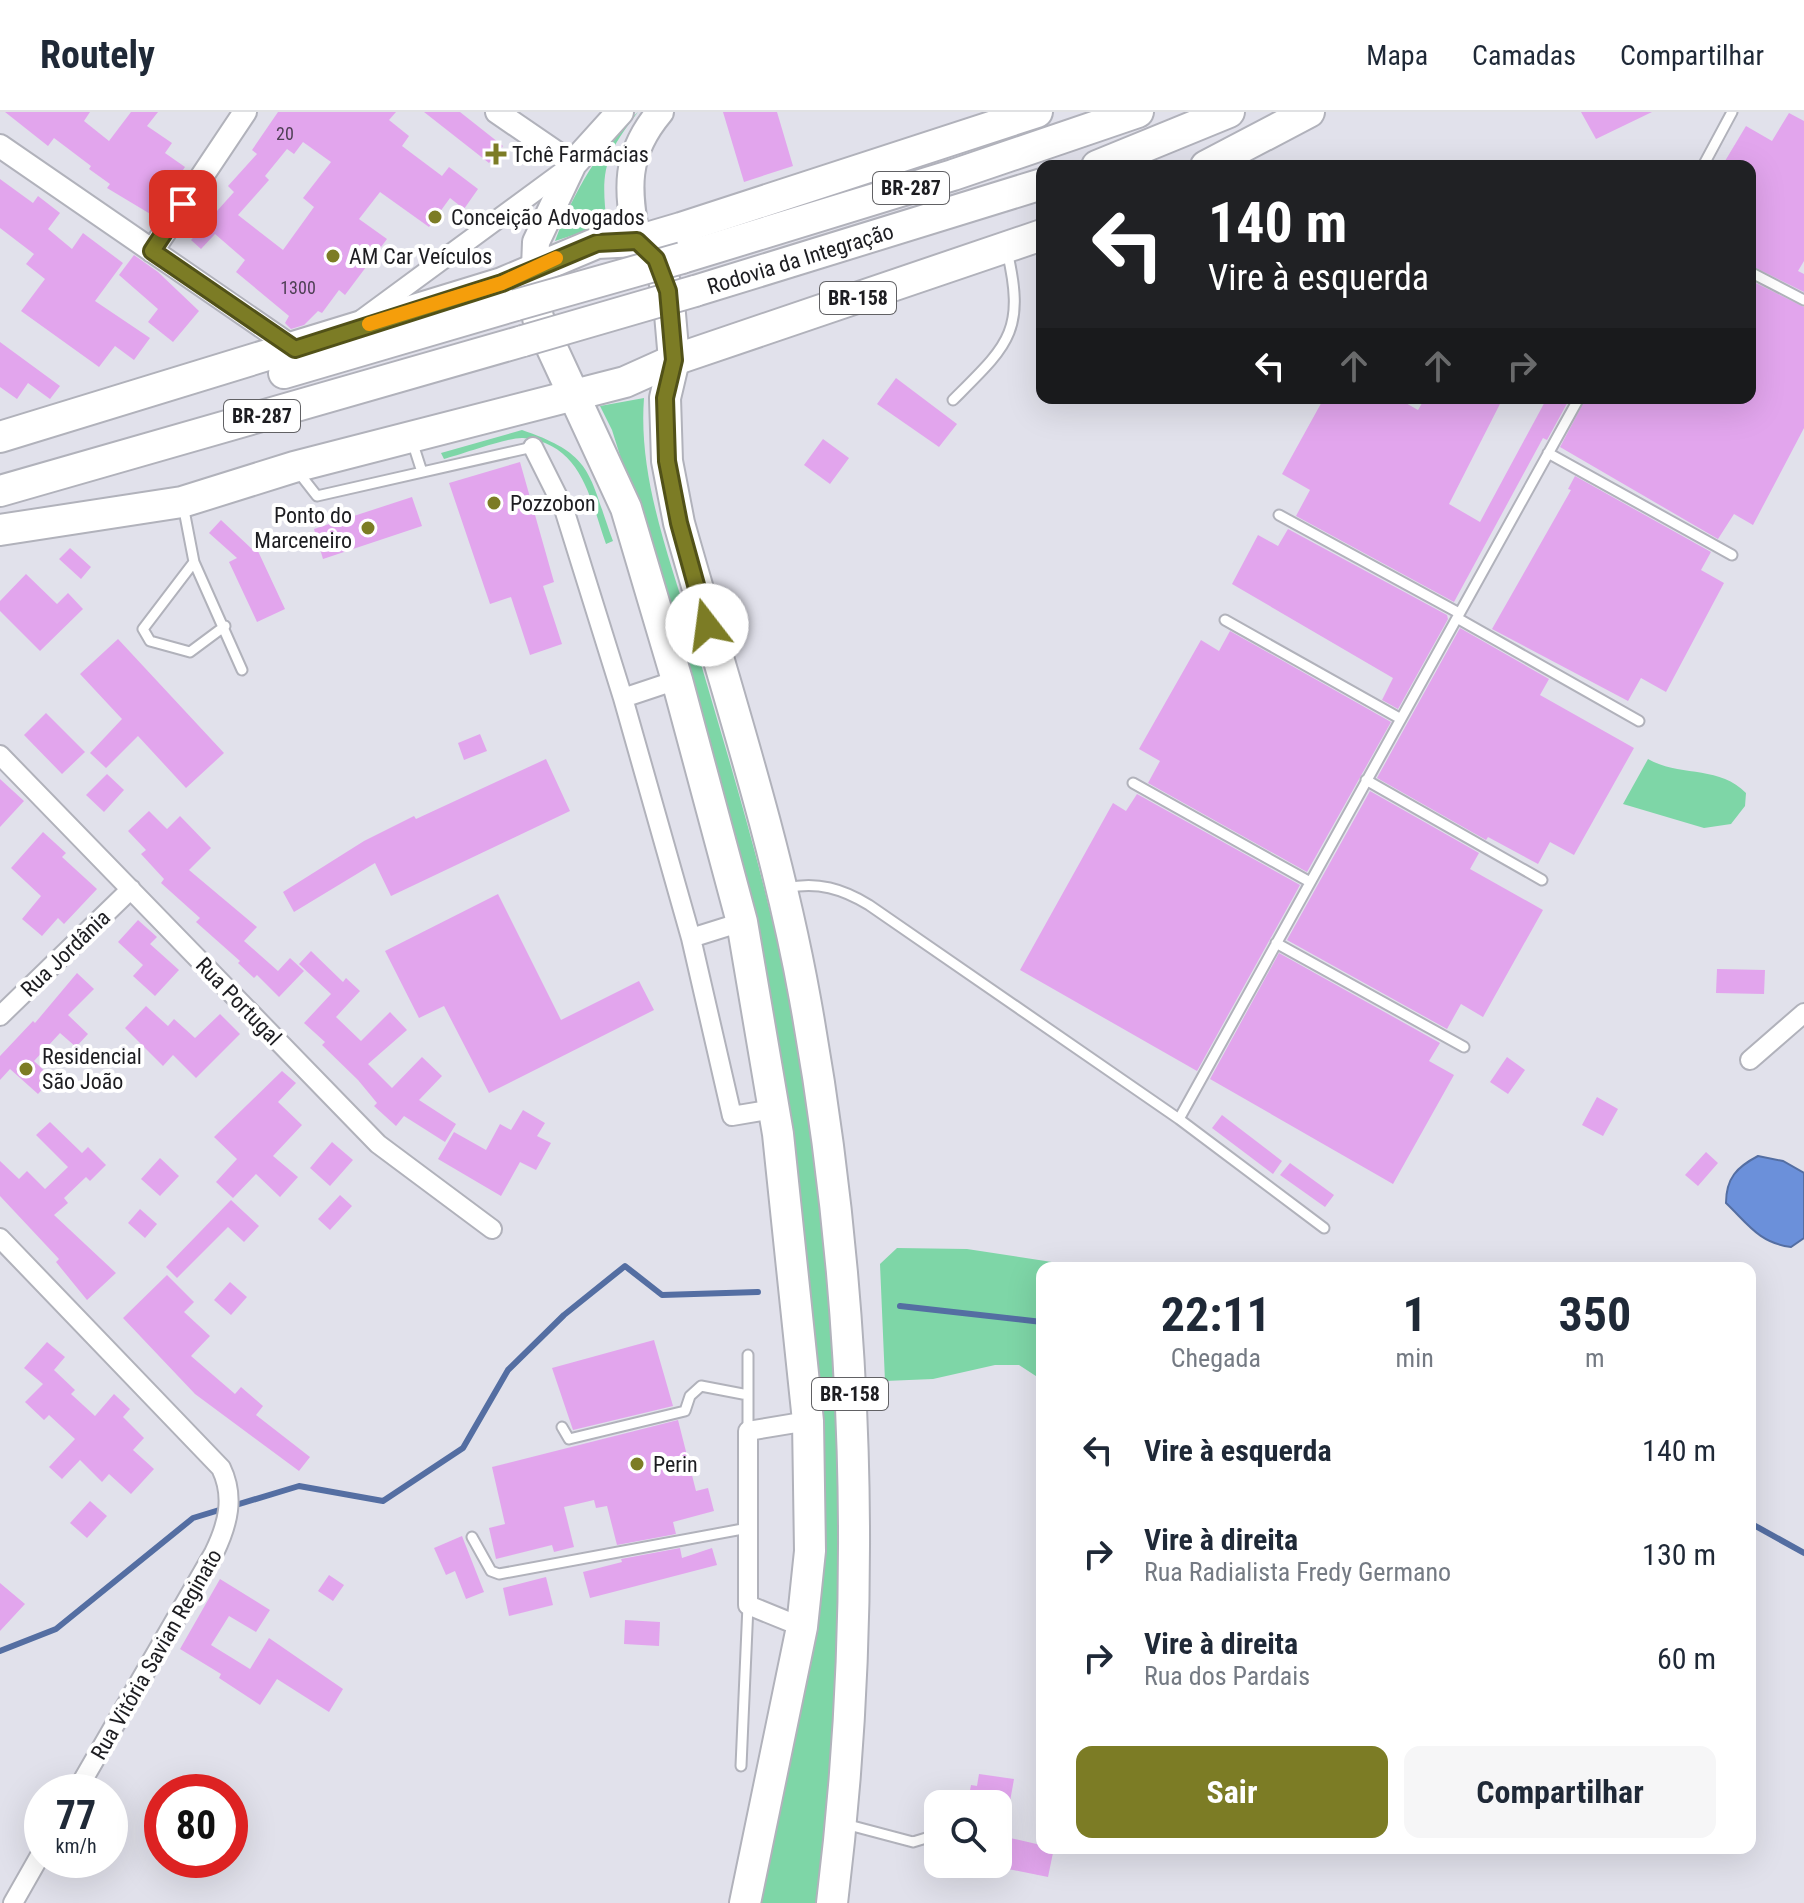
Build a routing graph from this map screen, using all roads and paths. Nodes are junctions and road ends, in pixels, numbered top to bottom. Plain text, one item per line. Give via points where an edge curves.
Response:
1 (245, 112) edge
2 (497, 112) edge
3 (620, 112) edge
4 (660, 112) edge
5 (1037, 112) edge
6 (1138, 112) edge
7 (1229, 112) edge
8 (1309, 112) edge
9 (1732, 112) edge
10 (0, 146) edge
11 (1112, 160) edge
12 (1217, 160) edge
13 (1706, 160) edge
14 (573, 164) junction
15 (1036, 186) edge
16 (1036, 238) edge
17 (637, 241) junction
18 (1007, 250) junction
19 (152, 251) junction
20 (535, 268) junction
21 (1756, 275) edge
22 (1804, 300) edge
23 (346, 331) junction
24 (295, 349) junction
25 (674, 360) junction
26 (576, 394) junction
27 (953, 400) dead end
28 (1576, 404) edge
29 (0, 437) edge
30 (411, 437) junction
31 (533, 447) joint
32 (1548, 453) junction
33 (0, 456) edge
34 (294, 467) junction
35 (422, 472) junction
36 (0, 491) edge
37 (182, 502) junction
38 (1279, 515) dead end
39 (0, 530) edge
40 (1732, 555) dead end
41 (194, 562) junction
42 (1458, 615) junction
43 (1225, 620) dead end
44 (225, 626) junction
45 (242, 670) dead end
46 (677, 680) junction
47 (623, 698) junction
48 (1401, 719) junction
49 (1639, 721) dead end
50 (0, 755) edge
51 (1366, 780) junction
52 (1133, 783) dead end
53 (1542, 880) dead end
54 (1310, 882) junction
55 (131, 889) junction
56 (780, 890) junction
57 (742, 922) junction
58 (691, 938) junction
59 (1276, 943) junction
60 (1804, 1013) edge
61 (0, 1016) edge
62 (1464, 1047) dead end
63 (1750, 1060) dead end
64 (774, 1109) junction
65 (1179, 1119) junction
66 (1324, 1228) dead end
67 (492, 1229) dead end
68 (0, 1238) edge
69 (748, 1355) dead end
70 (748, 1395) junction
71 (808, 1421) junction
72 (562, 1427) dead end
73 (748, 1431) junction
74 (748, 1528) junction
75 (472, 1537) dead end
76 (748, 1605) junction
77 (802, 1627) junction
78 (741, 1766) dead end
79 (86, 1774) edge
80 (842, 1823) junction
81 (924, 1839) edge
82 (27, 1878) edge
83 (13, 1903) edge
84 (745, 1903) edge
85 (832, 1903) edge

1 - 19 street
2 - 14 street
3 - 14 main road
4 - 17 main road via 640,135 631,164 629,200
5 - 17 highway
6 - 33 highway, Rodovia da Integração / BR-287, bridge via 682,258
7 - 11 highway
8 - 12 highway
9 - 13 lane
10 - 19 street
14 - 20 main road via 536,242
14 - 23 street
15 - 36 highway, Rodovia da Integração / BR-287, bridge via 695,291
16 - 18 highway, BR-158
17 - 20 highway via 597,243
17 - 25 highway via 656,259 668,291
18 - 25 highway, BR-158
18 - 27 lane via 1017,310 1012,329 997,356
19 - 24 street
20 - 23 highway, BR-287
20 - 26 highway, BR-158 via 538,318
21 - 22 lane
23 - 24 highway, BR-287
24 - 29 highway, BR-287
25 - 26 highway, BR-287 via 625,382
25 - 56 highway, BR-158 via 665,398 666,445 679,523
26 - 30 highway, BR-287
26 - 46 highway, BR-158 via 626,508
28 - 32 lane
30 - 34 highway, BR-287
30 - 35 lane
31 - 35 lane
31 - 47 street via 564,509
32 - 40 lane
32 - 42 lane
34 - 35 lane via 317,496
34 - 37 highway, BR-287
37 - 39 highway, BR-287
37 - 41 lane
38 - 42 lane
41 - 44 lane
41 - 44 lane via 143,629 150,641 190,652
42 - 48 lane
42 - 49 lane
43 - 48 lane
44 - 45 lane
46 - 47 street
46 - 57 highway, BR-158
47 - 58 street
48 - 51 lane
50 - 55 street, Rua Portugal
51 - 53 lane
51 - 54 lane
52 - 54 lane
54 - 59 lane
55 - 61 street, Rua Jordânia
55 - 67 street, Rua Portugal via 378,1144
56 - 65 lane via 804,884 847,892
56 - 80 highway, BR-158 via 807,1012 846,1323 854,1509 851,1707
57 - 58 street
57 - 64 highway, BR-158
58 - 64 street via 732,1116
59 - 62 lane
59 - 65 lane
60 - 63 street
64 - 71 highway, BR-158
65 - 66 lane
68 - 79 street, Rua Vitória Savian Reginato via 221,1468 231,1488 226,1523 214,1553
69 - 70 lane
70 - 72 lane via 701,1386 685,1411 569,1439
70 - 73 lane
71 - 73 street
71 - 77 highway, BR-158 via 810,1551
73 - 74 street
74 - 75 lane via 499,1574 491,1571
74 - 76 street
76 - 77 street
76 - 78 lane
77 - 84 highway, BR-158
80 - 81 lane via 913,1842
80 - 85 highway, BR-158
82 - 83 street

